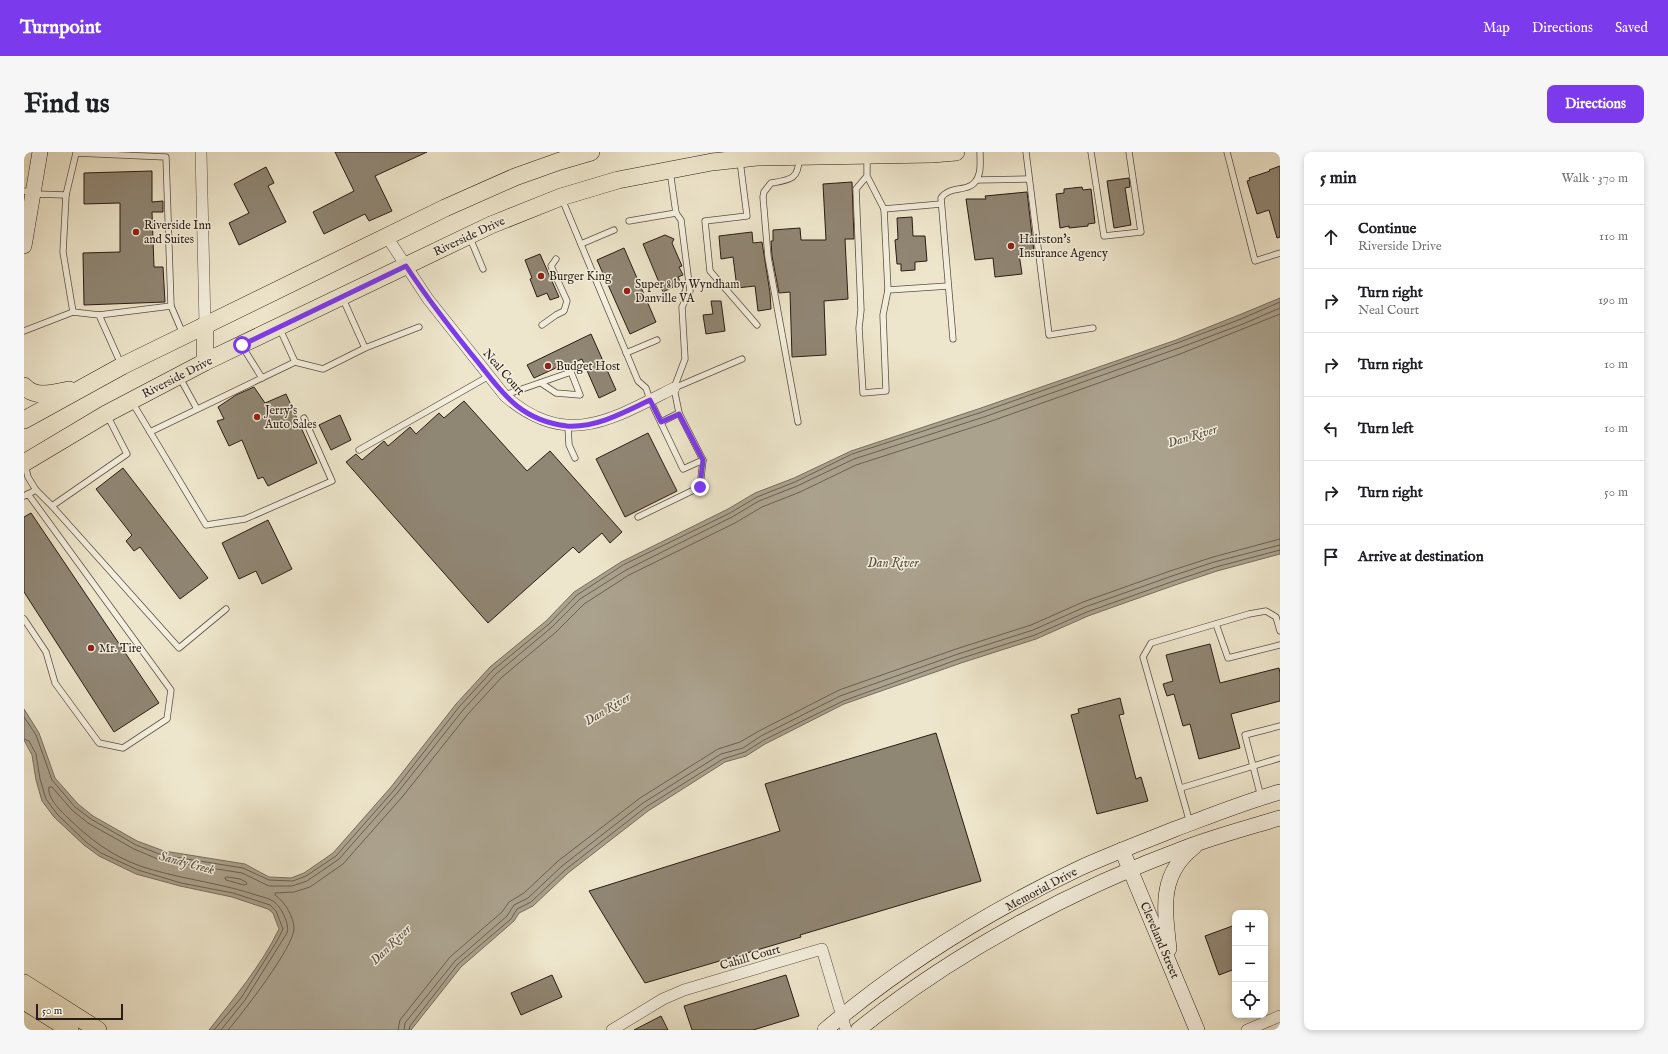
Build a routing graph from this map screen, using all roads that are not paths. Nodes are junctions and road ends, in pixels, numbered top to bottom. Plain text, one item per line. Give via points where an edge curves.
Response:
1 (40, 152) edge
2 (76, 152) edge
3 (201, 152) edge
4 (591, 152) edge
5 (956, 152) edge
6 (980, 152) edge
7 (1026, 152) edge
8 (1091, 152) edge
9 (1129, 152) edge
10 (1227, 152) edge
11 (799, 154) edge
12 (866, 155) junction
13 (740, 159) junction
14 (670, 169) junction
15 (867, 176) junction
16 (1030, 178) junction
17 (977, 180) junction
18 (29, 192) edge
19 (66, 195) junction
20 (561, 197) junction
21 (941, 204) junction
22 (884, 209) junction
23 (676, 213) junction
24 (629, 221) dead end
25 (614, 230) dead end
26 (469, 236) junction
27 (386, 237) junction
28 (581, 244) junction
29 (24, 246) edge
30 (1280, 253) edge
31 (556, 259) dead end
32 (406, 266) junction
33 (483, 269) dead end
34 (948, 286) junction
35 (888, 290) junction
36 (342, 297) junction
37 (171, 306) junction
38 (73, 312) junction
39 (100, 315) junction
40 (757, 324) dead end
41 (204, 325) junction
42 (542, 326) dead end
43 (279, 327) junction
44 (419, 327) dead end
45 (1093, 328) dead end
46 (24, 330) edge
47 (184, 336) junction
48 (953, 339) dead end
49 (657, 340) dead end
50 (242, 345) junction
51 (366, 348) junction
52 (626, 353) junction
53 (742, 360) dead end
54 (205, 362) junction
55 (295, 362) junction
56 (122, 366) junction
57 (179, 376) junction
58 (489, 376) junction
59 (262, 378) junction
60 (541, 383) junction
61 (24, 386) edge
62 (87, 386) junction
63 (674, 388) junction
64 (505, 396) junction
65 (131, 400) junction
66 (650, 400) junction
67 (197, 409) junction
68 (106, 414) junction
69 (679, 414) junction
70 (304, 418) dead end
71 (24, 420) edge
72 (661, 422) junction
73 (798, 422) dead end
74 (568, 426) junction
75 (150, 432) junction
76 (359, 450) dead end
77 (575, 458) dead end
78 (703, 460) junction
79 (24, 462) edge
80 (36, 490) junction
81 (26, 495) edge
82 (52, 506) junction
83 (638, 517) dead end
84 (226, 609) dead end
85 (24, 619) edge
86 (1216, 624) junction
87 (1280, 631) edge
88 (1280, 644) edge
89 (1280, 726) edge
90 (1280, 758) edge
91 (1252, 766) junction
92 (1180, 788) junction
93 (1280, 792) edge
94 (1261, 797) junction
95 (1280, 818) edge
96 (1190, 823) junction
97 (1200, 842) junction
98 (1122, 850) junction
99 (1131, 870) junction
100 (1170, 966) junction
101 (24, 983) edge
102 (24, 1001) edge
103 (1280, 1016) edge
104 (844, 1023) edge
105 (70, 1030) edge
106 (98, 1030) edge
107 (612, 1030) edge
108 (825, 1030) edge
109 (858, 1030) edge
110 (1197, 1030) edge
111 (1247, 1030) edge

1 - 18 main road
2 - 19 lane
2 - 37 lane via 166,157
3 - 41 street
4 - 27 main road via 515,177
5 - 12 main road, Riverside Drive
6 - 17 lane via 980,173
7 - 16 lane
8 - 9 lane via 1104,236 1141,232
10 - 30 lane via 1255,261
11 - 12 main road, Riverside Drive
11 - 13 main road, Riverside Drive
11 - 73 lane via 799,168 796,174 787,180 771,183 763,197 768,257
12 - 15 lane
13 - 14 main road, Riverside Drive
13 - 40 lane via 747,216 705,221 710,270
14 - 20 main road, Riverside Drive via 618,180
14 - 23 lane
15 - 22 lane
15 - 35 lane via 856,189 863,393 886,391 883,315
16 - 17 lane
16 - 45 lane via 1049,334
17 - 21 lane via 967,188 944,193
18 - 19 lane
18 - 29 main road
19 - 38 lane via 63,252
20 - 26 main road, Riverside Drive
20 - 28 lane
21 - 22 lane
21 - 34 lane
22 - 35 lane
23 - 24 lane
23 - 63 lane via 681,220 690,291 682,307 686,358
25 - 28 lane
26 - 32 main road, Riverside Drive
26 - 33 lane
27 - 32 street, Neal Court
27 - 41 main road
28 - 52 lane
31 - 42 lane via 551,266 567,301 566,306
32 - 36 main road, Riverside Drive
32 - 58 street, Neal Court via 449,327
34 - 35 lane
34 - 48 lane
36 - 43 main road, Riverside Drive
36 - 51 lane
37 - 39 lane
37 - 47 lane
38 - 39 lane
38 - 46 lane
39 - 56 lane
41 - 47 main road
41 - 54 main road
43 - 50 main road, Riverside Drive
43 - 55 lane
44 - 51 lane
47 - 56 main road
49 - 52 lane
50 - 54 main road, Riverside Drive
50 - 59 lane
51 - 55 lane via 322,369
52 - 66 lane via 638,381 646,388
53 - 63 lane
54 - 57 main road, Riverside Drive
55 - 59 lane
56 - 62 main road
57 - 65 main road, Riverside Drive
57 - 67 lane
58 - 64 street, Neal Court
58 - 76 lane
59 - 67 lane
60 - 60 lane via 571,372 580,395 556,393
60 - 64 lane
61 - 62 main road via 38,394 53,394
62 - 71 main road
63 - 66 street, Neal Court
63 - 69 lane
64 - 74 street, Neal Court via 532,416
65 - 68 main road, Riverside Drive
65 - 75 lane
66 - 72 lane
66 - 74 street, Neal Court via 602,421
67 - 75 lane
68 - 79 main road, Riverside Drive
68 - 82 lane via 127,454
69 - 72 lane
69 - 78 lane
70 - 75 lane via 332,481 245,519 206,525
72 - 78 lane via 684,469
74 - 77 lane via 570,445
78 - 83 lane via 700,487
79 - 80 lane via 28,477
80 - 81 lane
80 - 82 lane
81 - 85 lane via 171,690 167,719 123,748 99,743 55,683 46,652
82 - 84 lane via 179,648
86 - 87 lane via 1266,611 1276,617
86 - 88 lane via 1228,658
86 - 92 lane via 1151,643 1143,657
89 - 91 lane via 1245,735
90 - 91 lane
91 - 92 lane
91 - 94 lane
92 - 96 lane
93 - 94 main road, Memorial Drive
94 - 96 main road, Memorial Drive
95 - 97 main road, Memorial Drive
96 - 98 main road, Memorial Drive
97 - 99 main road, Memorial Drive
97 - 100 main road via 1177,864 1171,874 1166,893 1164,907
98 - 99 main road, Cleveland Street
98 - 104 main road, Memorial Drive via 1040,888 969,928 886,982
99 - 100 main road, Cleveland Street
99 - 109 main road, Memorial Drive via 1044,910 994,938 911,991
100 - 110 main road, Cleveland Street
101 - 106 main road
102 - 105 main road
103 - 111 street
104 - 107 street, Cahill Court via 822,949 684,990 662,999
104 - 108 main road, Memorial Drive

